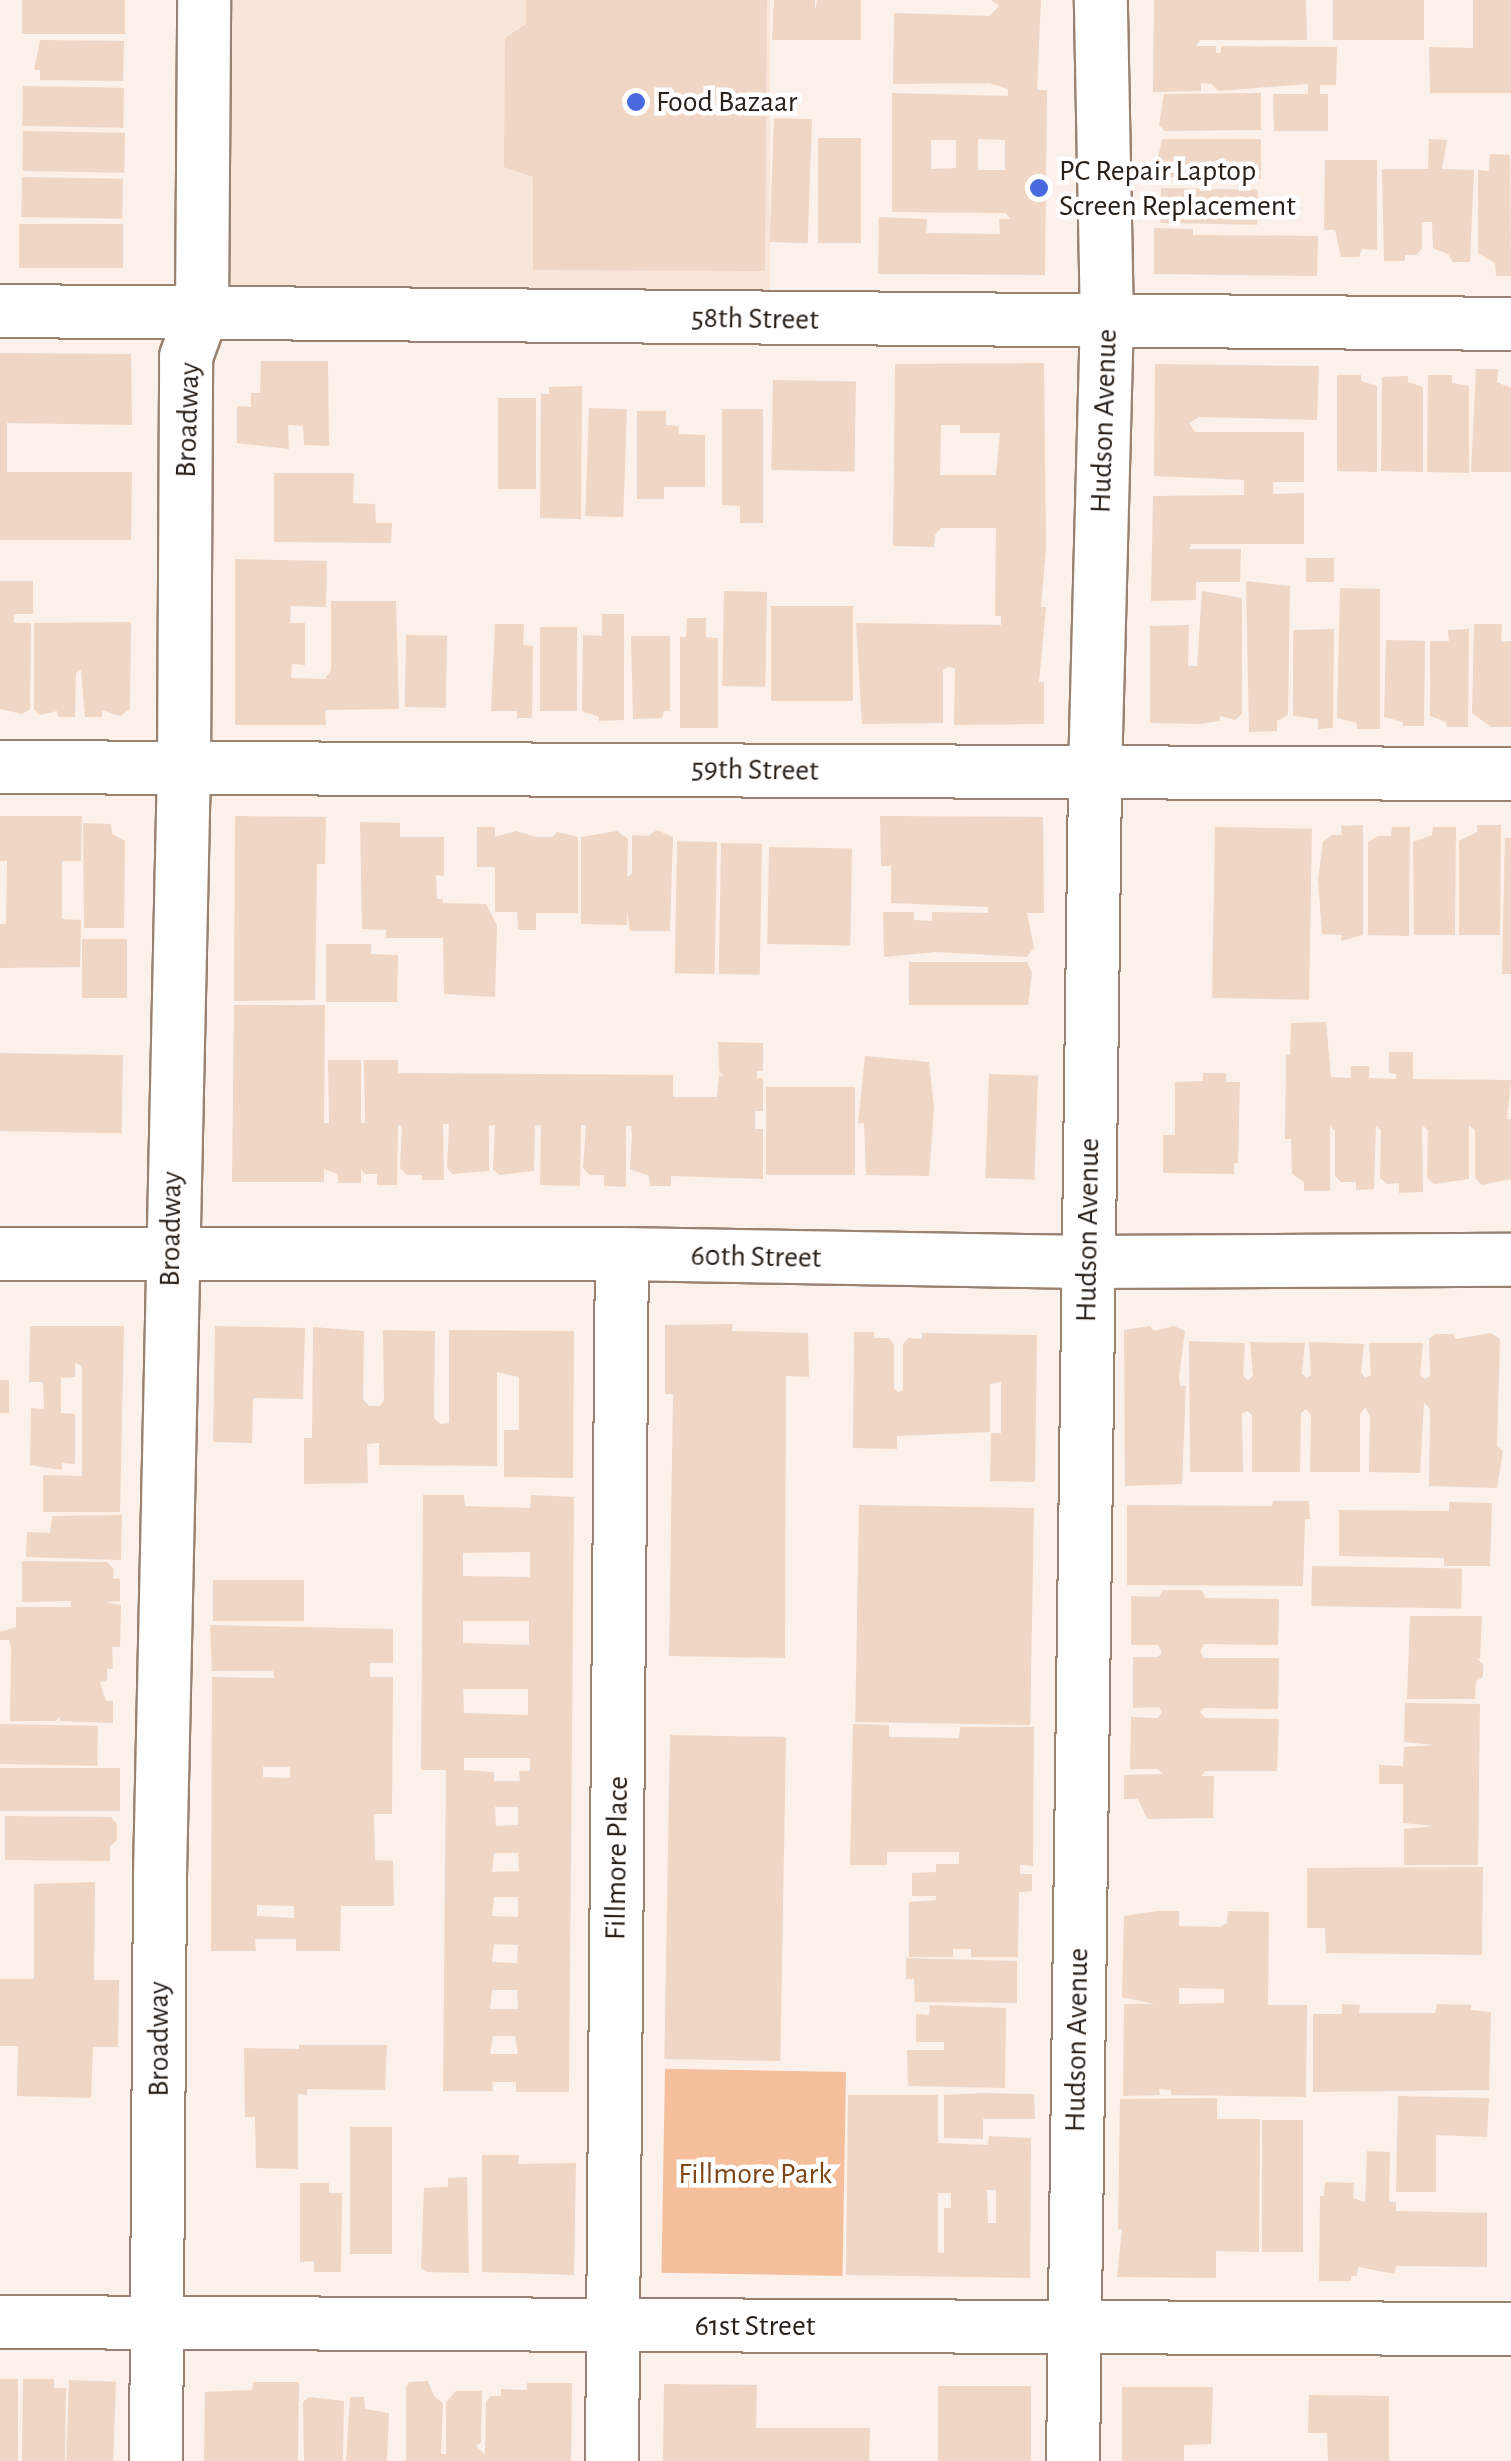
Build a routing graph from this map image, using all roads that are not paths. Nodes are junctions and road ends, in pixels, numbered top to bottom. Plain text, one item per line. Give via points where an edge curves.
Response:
1 (204, 0) edge
2 (1100, 0) edge
3 (0, 311) edge
4 (202, 313) junction
5 (1107, 323) junction
6 (1511, 324) edge
7 (0, 768) edge
8 (184, 770) junction
9 (1095, 774) junction
10 (1511, 774) edge
11 (170, 1253) junction
12 (0, 1254) edge
13 (622, 1254) junction
14 (1511, 1260) edge
15 (1087, 1262) junction
16 (0, 2322) edge
17 (157, 2322) junction
18 (613, 2326) junction
19 (1074, 2327) junction
20 (1511, 2329) edge
21 (156, 2461) edge
22 (612, 2461) edge
23 (1073, 2461) edge

1 - 4 street, Broadway
2 - 5 street, Hudson Avenue
3 - 4 street, 58th Street
4 - 5 street, 58th Street
4 - 8 street, Broadway via 186,357
5 - 6 street, 58th Street
5 - 9 street, Hudson Avenue
7 - 8 street, 59th Street
8 - 9 street, 59th Street via 473,766
8 - 11 street, Broadway
9 - 10 street, 59th Street
9 - 15 street, Hudson Avenue
11 - 12 street, 60th Street
11 - 13 street, 60th Street
11 - 17 street, Broadway
13 - 15 street, 60th Street
13 - 18 street, Fillmore Place
14 - 15 street, 60th Street
15 - 19 street, Hudson Avenue
16 - 17 street, 61st Street
17 - 18 street, 61st Street
17 - 21 street, Broadway
18 - 19 street, 61st Street
18 - 22 street, Fillmore Place
19 - 20 street, 61st Street
19 - 23 street, Hudson Avenue

